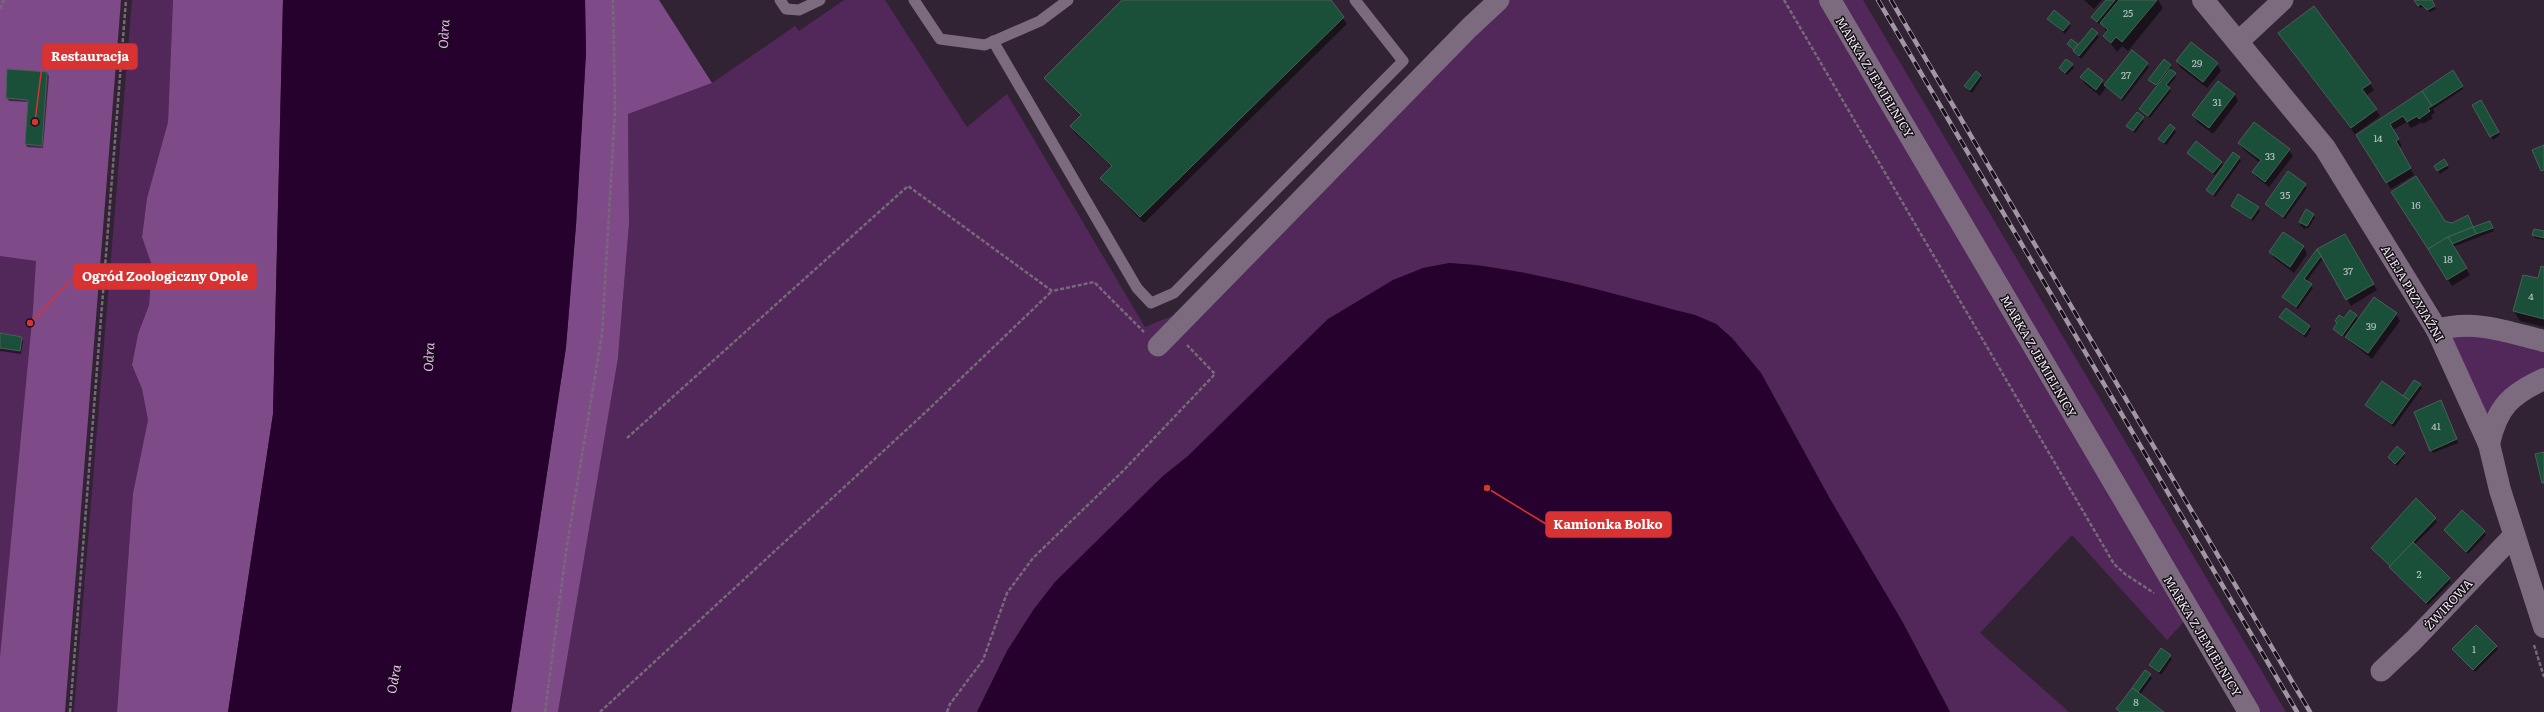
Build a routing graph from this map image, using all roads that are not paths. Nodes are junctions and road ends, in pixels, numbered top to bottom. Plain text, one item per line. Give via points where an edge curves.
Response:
1 (780, 0) edge
2 (820, 0) edge
3 (914, 0) edge
4 (1068, 0) edge
5 (1355, 0) edge
6 (1499, 0) edge
7 (1830, 0) edge
8 (2203, 0) edge
9 (2283, 0) edge
10 (993, 41) junction
11 (2238, 42) junction
12 (2437, 330) junction
13 (2544, 341) edge
14 (1158, 346) road end
15 (2544, 379) edge
16 (2489, 444) junction
17 (2514, 535) junction
18 (2538, 633) edge
19 (2381, 671) dead end
20 (2249, 712) edge

1 - 2 lane via 786,9 799,10
3 - 10 lane via 940,39 985,45
4 - 10 lane via 1040,21
5 - 10 lane via 1403,62 1174,293 1151,303 1137,288
6 - 14 street
7 - 20 street, MARKA Z JEMIELNICY
8 - 11 street, ALEJA PRZYJAŹNI
9 - 11 street
11 - 12 street, ALEJA PRZYJAŹNI via 2325,148
12 - 13 street via 2460,324 2474,325
12 - 16 street, ALEJA PRZYJAŹNI
15 - 16 street via 2522,390 2502,407 2494,422
16 - 17 street, ALEJA PRZYJAŹNI
17 - 18 street, ALEJA PRZYJAŹNI
17 - 19 street, ŻWIROWA

